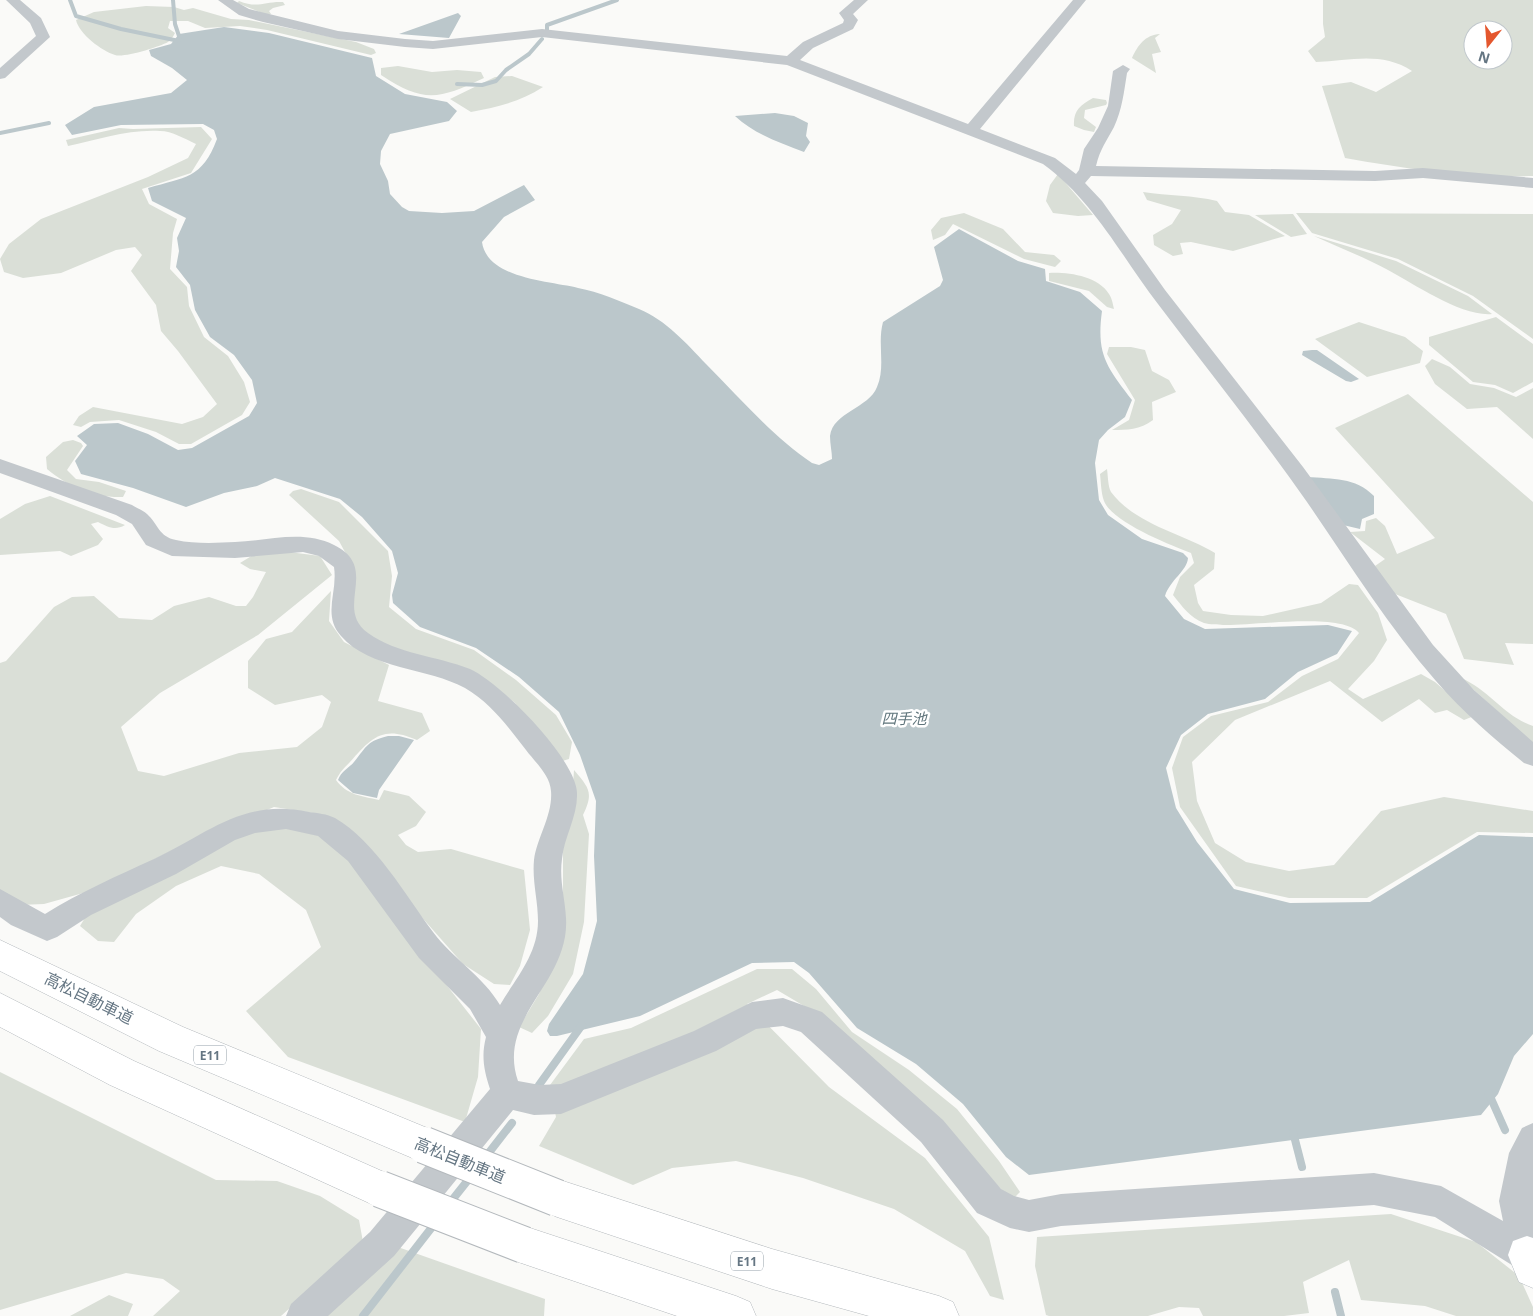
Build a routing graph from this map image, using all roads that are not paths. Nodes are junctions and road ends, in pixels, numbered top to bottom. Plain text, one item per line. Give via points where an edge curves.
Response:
1 (12, 0) edge
2 (224, 0) edge
3 (862, 0) edge
4 (1080, 0) edge
5 (790, 61) junction
6 (1123, 69) dead end
7 (0, 75) edge
8 (970, 130) junction
9 (1082, 176) junction
10 (1533, 183) edge
11 (0, 466) edge
12 (1533, 756) edge
13 (0, 901) edge
14 (0, 955) edge
15 (0, 1009) edge
16 (500, 1033) junction
17 (507, 1093) junction
18 (1533, 1139) edge
19 (1530, 1262) edge
20 (303, 1316) edge
21 (736, 1316) edge
22 (939, 1316) edge

1 - 7 street via 36,21 43,36
2 - 5 street via 244,12 268,19 338,35 405,43 433,45 542,33
3 - 5 street via 846,13 851,20 848,26 808,45
4 - 8 street
5 - 8 street
6 - 9 street via 1120,71 1115,106
8 - 9 street
9 - 10 street via 1423,173
9 - 12 street via 1142,273 1296,473 1407,630 1446,676
11 - 16 street via 124,510 140,519 154,540 172,548 235,550 303,544 326,550 344,564 346,582 340,608 349,630 370,645 472,681 505,705 563,781 564,804 547,861 554,921 550,943 532,984
13 - 16 street via 21,916 47,928 81,906 166,866 226,832 255,822 286,818 326,826 358,853 429,950 480,1000
14 - 22 highway, 高松自動車道 / E11, bridge via 171,1039 557,1198 772,1269
15 - 21 highway, bridge via 122,1072 380,1189 524,1245
16 - 17 street via 497,1065
17 - 19 street via 540,1101 561,1099 705,1041 752,1016 783,1012 812,1022 932,1131 989,1201 1010,1212 1029,1216 1061,1210 1374,1189 1441,1202
17 - 20 street via 382,1244
18 - 19 street via 1525,1153 1515,1200

